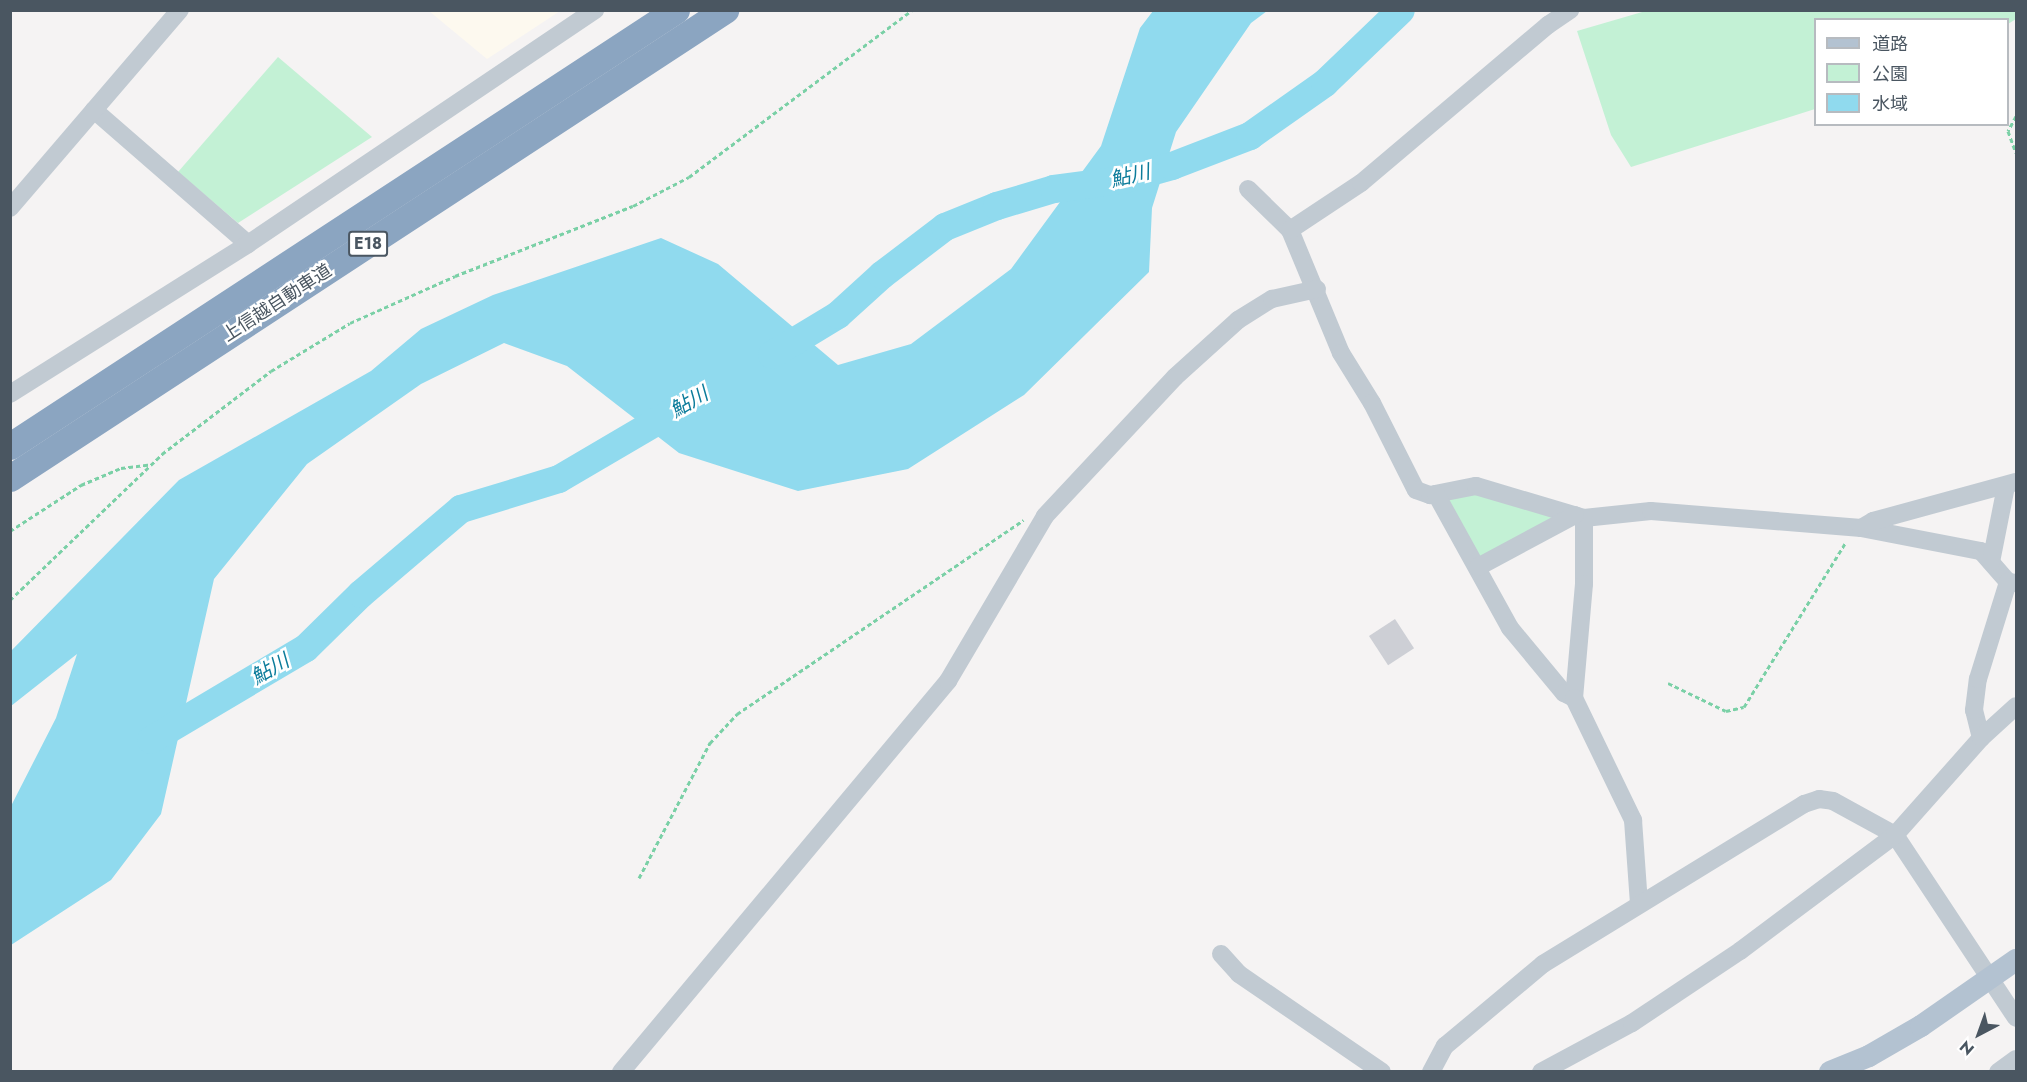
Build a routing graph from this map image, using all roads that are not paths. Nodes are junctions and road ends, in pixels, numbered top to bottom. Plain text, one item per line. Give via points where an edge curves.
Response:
1 (180, 10) edge
2 (595, 10) edge
3 (676, 10) edge
4 (725, 10) edge
5 (1570, 10) edge
6 (94, 110) junction
7 (1248, 189) dead end
8 (10, 208) edge
9 (1290, 230) junction
10 (248, 244) junction
11 (1317, 289) junction
12 (10, 394) edge
13 (10, 446) edge
14 (10, 478) edge
15 (2011, 484) edge
16 (1436, 494) junction
17 (1580, 517) junction
18 (1858, 528) junction
19 (1991, 562) junction
20 (1478, 567) junction
21 (2012, 582) edge
22 (1574, 698) junction
23 (2016, 706) edge
24 (1981, 738) junction
25 (1895, 835) junction
26 (1639, 903) junction
27 (1221, 954) dead end
28 (2016, 960) edge
29 (1990, 979) junction
30 (2016, 1018) edge
31 (2016, 1059) edge
32 (621, 1071) edge
33 (1382, 1071) edge
34 (1431, 1071) edge
35 (1541, 1071) edge
36 (1830, 1071) edge
37 (1998, 1071) edge

1 - 6 street
2 - 10 street
3 - 13 highway, 上信越自動車道 / E18
4 - 14 highway, 上信越自動車道 / E18
5 - 9 street via 1548,24 1362,183
6 - 8 street
6 - 10 street
7 - 9 street
9 - 11 street
10 - 12 street
11 - 16 street via 1341,353 1372,403 1416,490
11 - 32 street via 1272,299 1238,321 1174,377 1046,516 948,681
15 - 18 street
15 - 19 street
16 - 17 street via 1476,486
16 - 20 street
17 - 18 street via 1651,511
17 - 20 street
17 - 22 street via 1584,584
18 - 19 street via 1981,551
19 - 21 street
20 - 22 street via 1510,628 1564,693
21 - 24 street via 1978,679 1974,710
22 - 26 street via 1633,820
23 - 24 street
24 - 25 street
25 - 26 street via 1833,801 1819,799 1804,804
25 - 29 street
25 - 35 street via 1632,1023
26 - 34 street via 1543,964 1445,1046
27 - 33 street via 1239,974
28 - 29 main road
29 - 30 street
29 - 36 main road via 1869,1056
31 - 37 street

